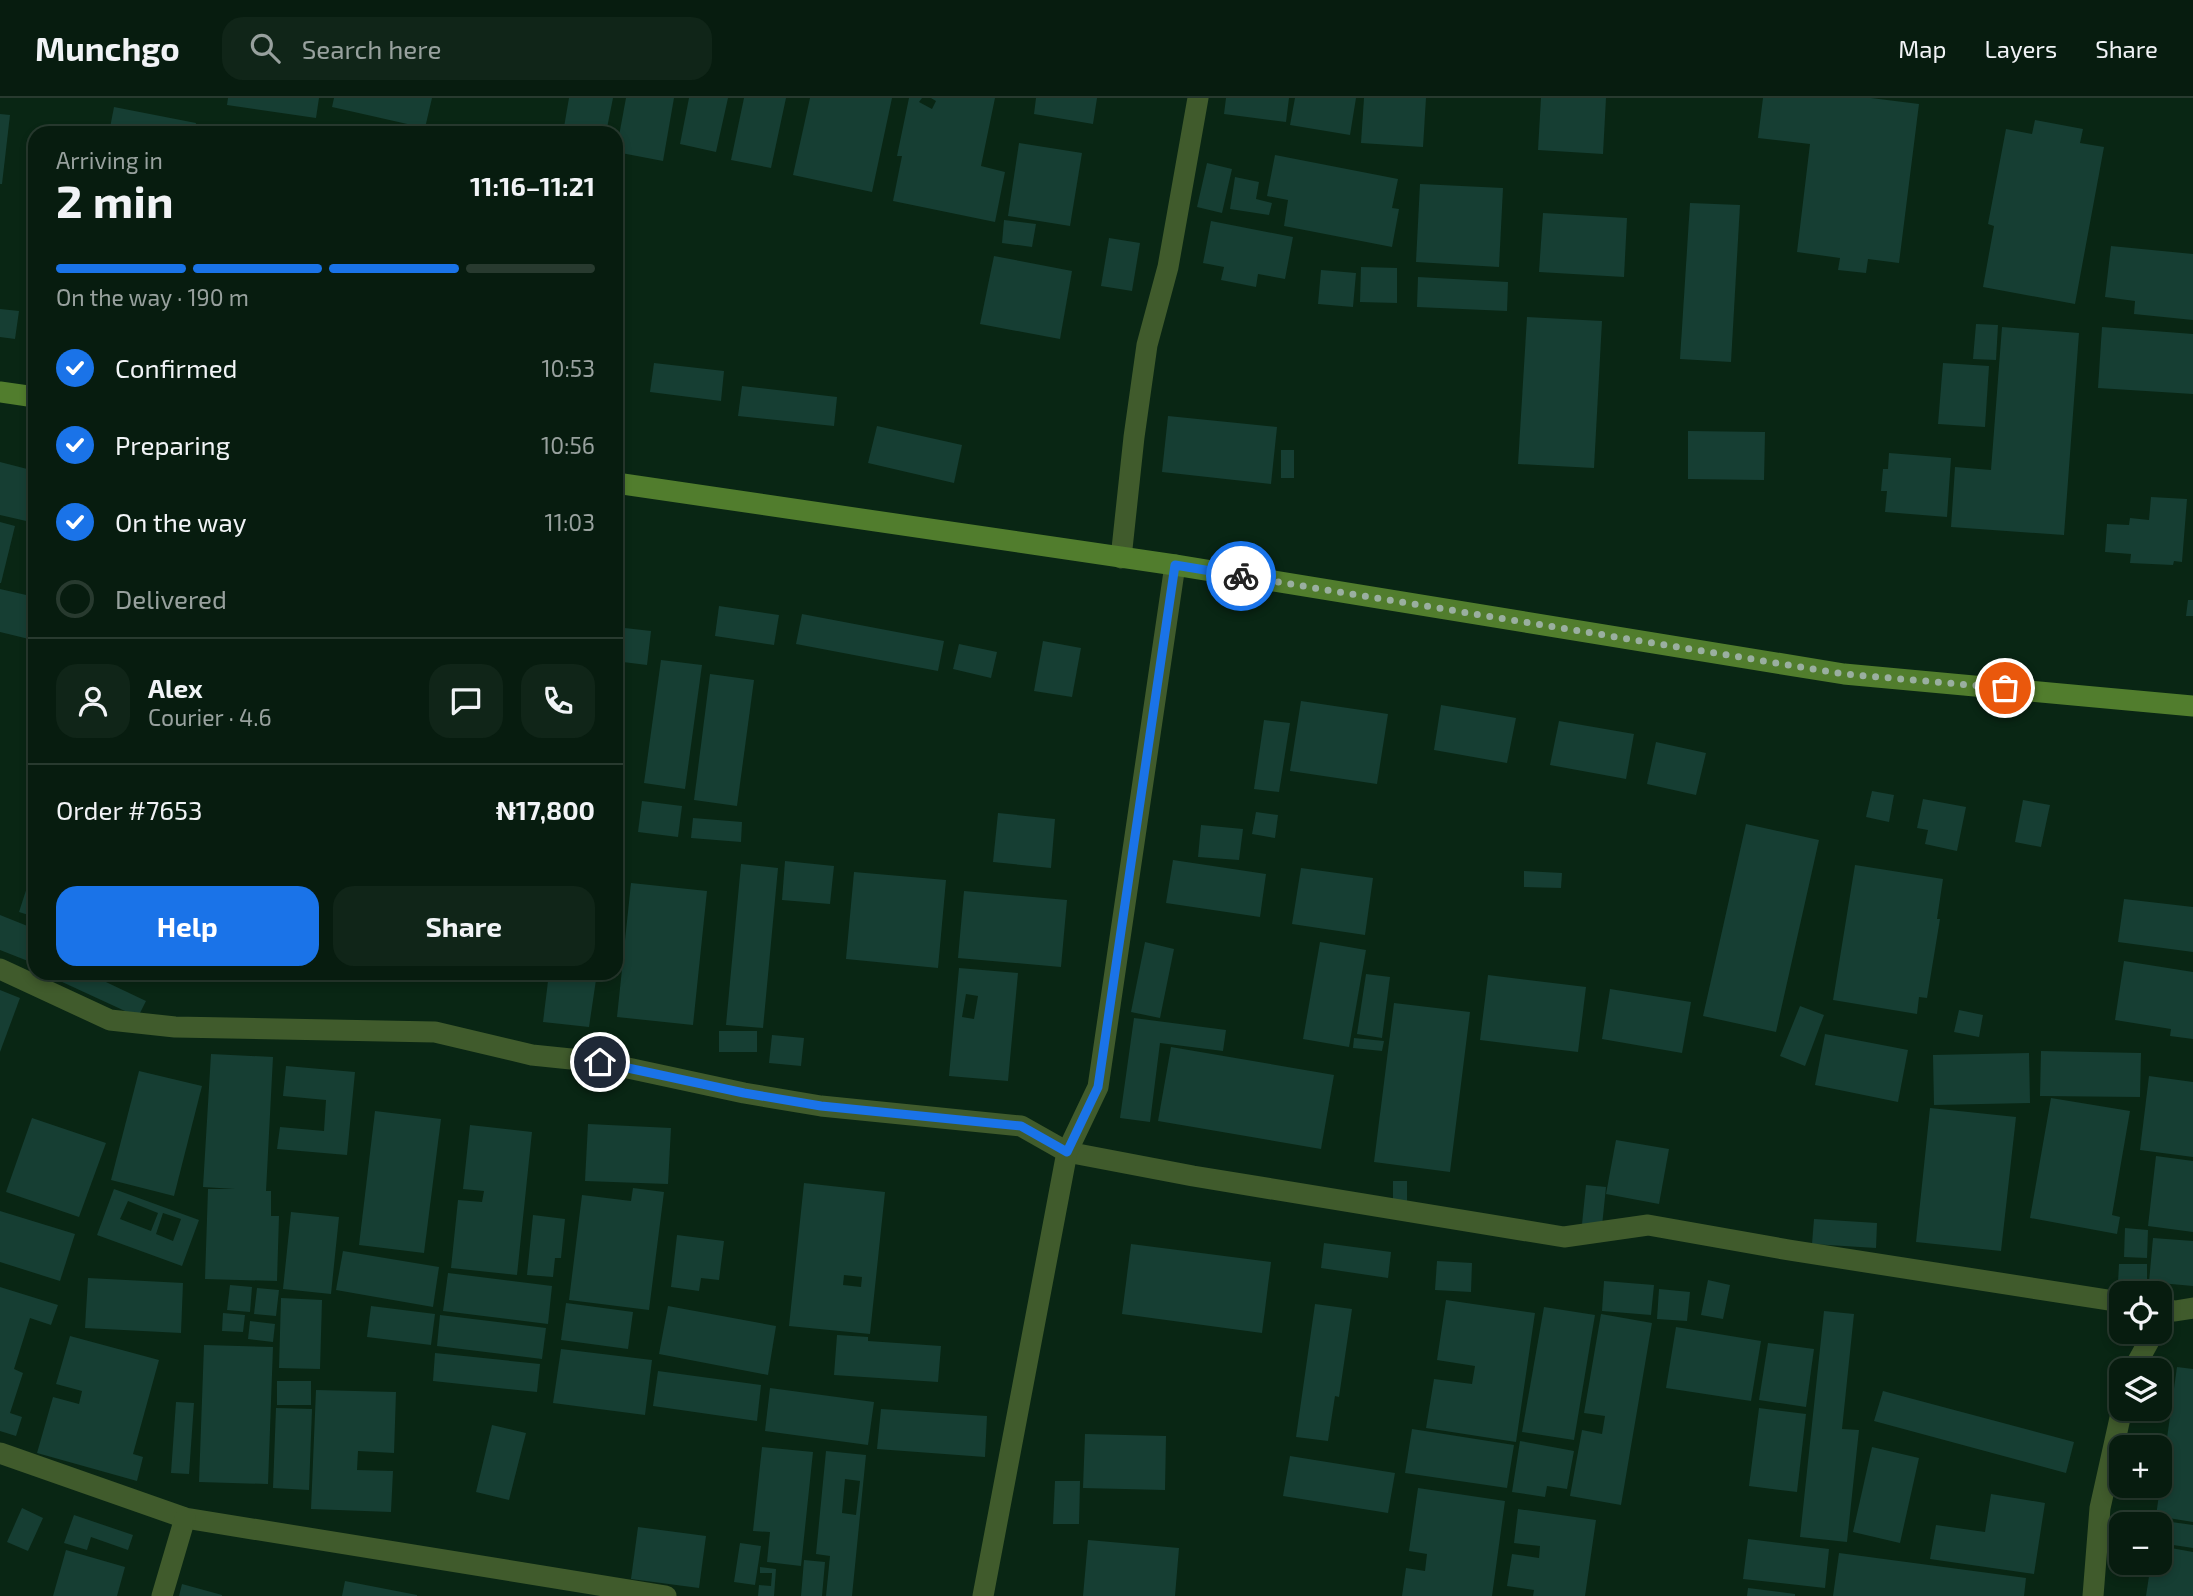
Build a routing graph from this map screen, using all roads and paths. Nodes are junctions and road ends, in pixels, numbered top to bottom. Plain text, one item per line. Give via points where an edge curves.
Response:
1 (1198, 98) edge
2 (0, 392) edge
3 (28, 396) edge
4 (623, 484) edge
5 (1121, 558) junction
6 (1175, 565) junction
7 (2193, 706) edge
8 (0, 970) edge
9 (1067, 1152) junction
10 (2109, 1300) edge
11 (2119, 1421) edge
12 (0, 1453) edge
13 (185, 1518) junction
14 (162, 1596) edge
15 (666, 1596) edge
16 (984, 1596) edge
17 (2093, 1596) edge

1 - 5 street via 1168,267 1147,345
2 - 3 street
4 - 5 street
5 - 6 street
6 - 7 street via 1844,674
6 - 9 street via 1098,1087
8 - 9 street via 110,1020 175,1027 435,1032 532,1055 600,1062 821,1106 1021,1126
9 - 10 street via 1564,1237 1648,1225
9 - 16 street
11 - 17 street via 2100,1508
12 - 13 street
13 - 14 street
13 - 15 street

